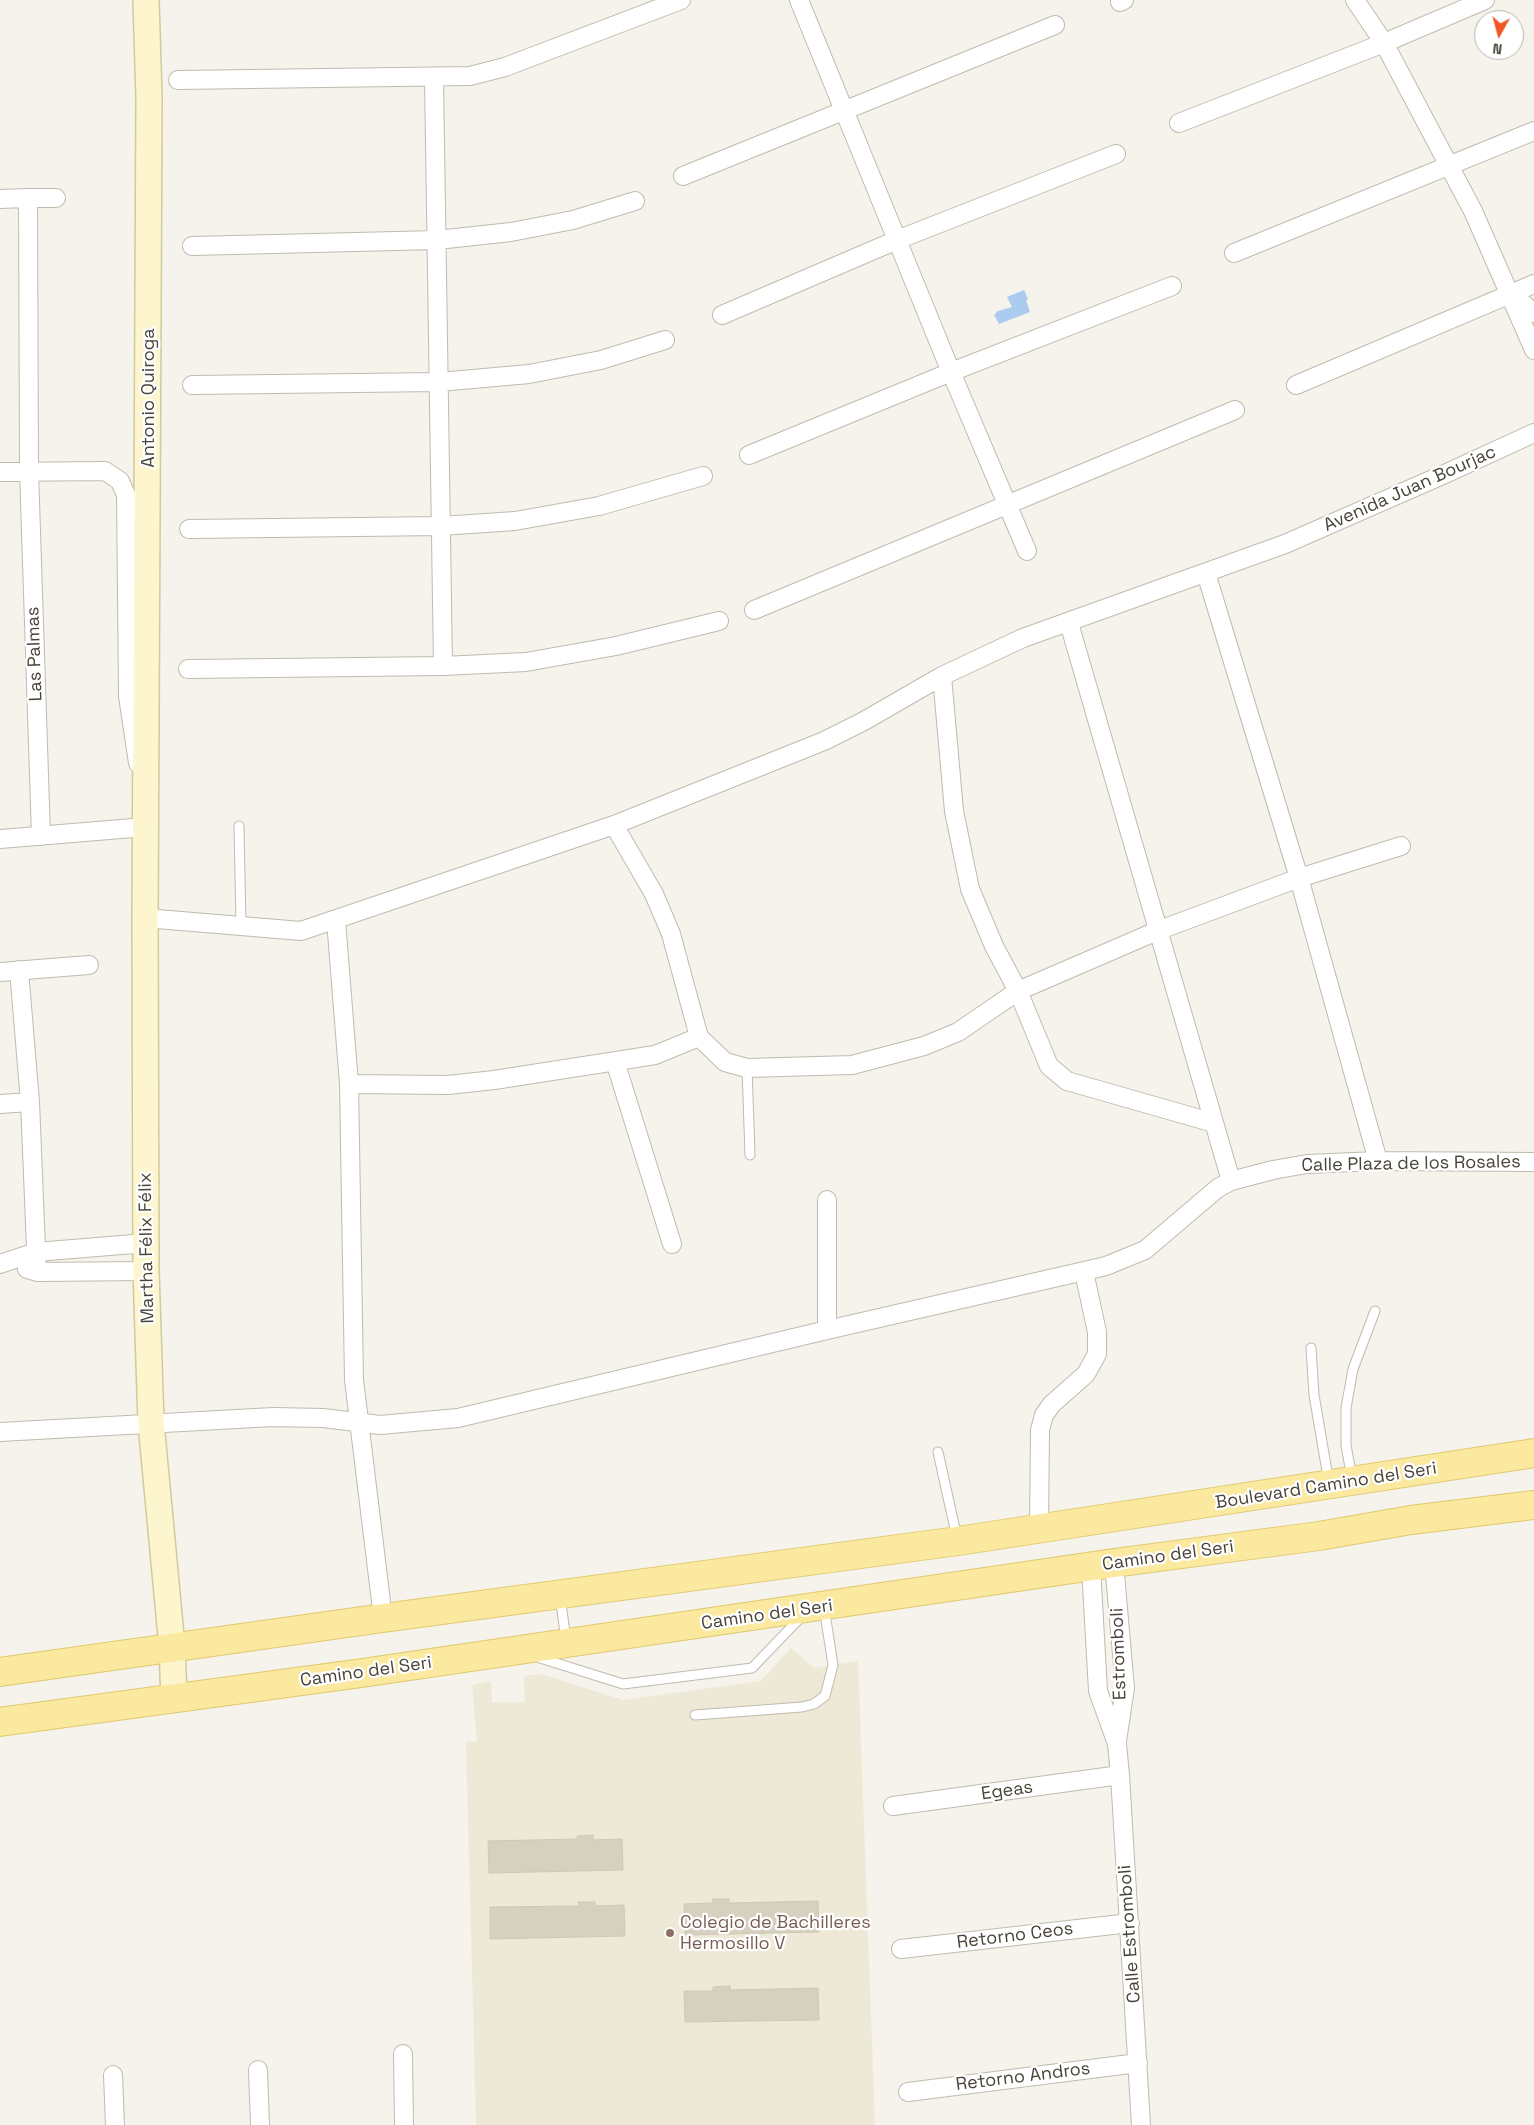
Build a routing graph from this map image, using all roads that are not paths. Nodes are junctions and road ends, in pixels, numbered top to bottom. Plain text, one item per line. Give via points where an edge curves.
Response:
1 (146, 0) edge
2 (681, 0) edge
3 (799, 0) edge
4 (1355, 0) edge
5 (1485, 0) edge
6 (1056, 25) dead end
7 (1384, 43) junction
8 (434, 78) junction
9 (178, 80) dead end
10 (843, 110) junction
11 (1179, 123) dead end
12 (1534, 131) edge
13 (1116, 154) dead end
14 (1450, 167) junction
15 (683, 176) dead end
16 (28, 198) junction
17 (56, 198) dead end
18 (0, 199) edge
19 (635, 201) dead end
20 (437, 240) junction
21 (897, 240) junction
22 (192, 246) dead end
23 (1234, 253) dead end
24 (1534, 284) edge
25 (1172, 286) dead end
26 (1510, 294) junction
27 (1534, 313) edge
28 (722, 315) dead end
29 (665, 340) dead end
30 (1534, 350) edge
31 (951, 372) junction
32 (439, 382) junction
33 (192, 385) dead end
34 (1296, 386) dead end
35 (1235, 410) dead end
36 (1534, 433) edge
37 (749, 455) dead end
38 (29, 471) junction
39 (0, 472) edge
40 (703, 476) dead end
41 (1008, 504) junction
42 (441, 526) junction
43 (189, 529) dead end
44 (1027, 551) dead end
45 (1206, 573) junction
46 (754, 610) dead end
47 (719, 621) dead end
48 (1069, 624) junction
49 (443, 666) junction
50 (188, 669) dead end
51 (942, 676) junction
52 (145, 796) junction
53 (614, 825) junction
54 (239, 826) dead end
55 (145, 827) junction
56 (41, 836) junction
57 (0, 839) edge
58 (1401, 846) dead end
59 (1299, 878) junction
60 (145, 918) junction
61 (336, 920) junction
62 (241, 926) junction
63 (1157, 931) junction
64 (89, 965) dead end
65 (19, 970) junction
66 (0, 972) edge
67 (1018, 991) junction
68 (699, 1037) junction
69 (615, 1061) junction
70 (747, 1068) junction
71 (349, 1084) junction
72 (30, 1102) junction
73 (0, 1104) edge
74 (1214, 1123) junction
75 (750, 1156) dead end
76 (1378, 1162) junction
77 (1534, 1162) edge
78 (1231, 1181) junction
79 (827, 1200) dead end
80 (146, 1243) junction
81 (672, 1244) dead end
82 (36, 1252) junction
83 (2, 1264) edge
84 (146, 1271) junction
85 (37, 1272) junction
86 (1084, 1272) junction
87 (1375, 1311) dead end
88 (827, 1330) junction
89 (1311, 1348) dead end
90 (151, 1423) junction
91 (361, 1423) junction
92 (0, 1432) edge
93 (938, 1452) dead end
94 (1534, 1454) edge
95 (1341, 1484) junction
96 (1534, 1492) edge
97 (1534, 1505) edge
98 (1411, 1520) junction
99 (1039, 1529) junction
100 (958, 1541) junction
101 (1102, 1565) junction
102 (559, 1594) junction
103 (817, 1608) junction
104 (383, 1618) junction
105 (566, 1643) junction
106 (172, 1647) junction
107 (518, 1650) junction
108 (0, 1672) edge
109 (1125, 1688) junction
110 (1098, 1691) junction
111 (174, 1699) junction
112 (695, 1715) dead end
113 (0, 1722) edge
114 (1117, 1744) junction
115 (1120, 1775) junction
116 (893, 1806) dead end
117 (1130, 1923) junction
118 (901, 1949) dead end
119 (403, 2054) dead end
120 (1138, 2063) junction
121 (258, 2070) dead end
122 (113, 2075) dead end
123 (908, 2092) dead end
124 (116, 2125) edge
125 (260, 2125) edge
126 (404, 2125) edge
127 (1141, 2125) edge

1 - 52 street, Antonio Quiroga via 149,473
2 - 8 street via 505,67 470,76
3 - 10 street
4 - 7 street
5 - 7 street
6 - 10 street
7 - 11 street
7 - 14 street
8 - 9 street
8 - 20 street
10 - 15 street
10 - 21 street
12 - 14 street
13 - 21 street
14 - 23 street
14 - 26 street
16 - 17 street
16 - 18 street
16 - 38 street, Las Palmas
19 - 20 street via 564,222
20 - 22 street
20 - 32 street
21 - 28 street
21 - 31 street
24 - 26 street
25 - 31 street
26 - 27 street
26 - 30 street
26 - 34 street
29 - 32 street via 601,360 529,374
31 - 37 street
31 - 41 street
32 - 33 street
32 - 42 street
35 - 41 street
36 - 45 street, Avenida Juan Bourjac via 1285,544
38 - 39 street
38 - 52 street via 105,471 120,482 126,495 128,696 132,735
38 - 56 street, Las Palmas
40 - 42 street via 599,506 515,521
41 - 44 street
41 - 46 street
42 - 43 street
42 - 49 street
45 - 48 street, Avenida Juan Bourjac
45 - 59 street
47 - 49 street via 616,646 526,662
48 - 51 street, Avenida Juan Bourjac via 1023,638
48 - 63 street
49 - 50 street
51 - 53 street, Avenida Juan Bourjac via 824,741
51 - 67 street via 954,811 970,889 994,946
52 - 55 street, Martha Félix Félix
53 - 61 street, Avenida Juan Bourjac
53 - 68 street via 654,894 667,926
54 - 62 lane
55 - 56 street
55 - 60 street, Martha Félix Félix
56 - 57 street
58 - 59 street
59 - 63 street
59 - 76 street
60 - 62 street, Avenida Juan Bourjac
60 - 80 street, Martha Félix Félix
61 - 62 street, Avenida Juan Bourjac via 301,931
61 - 71 street
63 - 67 street
63 - 74 street
64 - 65 street
65 - 66 street
65 - 72 street
67 - 70 street via 958,1032 924,1046 835,1067
67 - 74 street via 1049,1066 1067,1081
68 - 69 street via 666,1052
68 - 70 street via 724,1062
69 - 71 street via 448,1085
69 - 81 street
70 - 75 lane
71 - 91 street via 352,1344
72 - 73 street
72 - 82 street
74 - 78 street
76 - 77 street, Calle Plaza de los Rosales
76 - 78 street, Calle Plaza de los Rosales via 1307,1164
78 - 86 street, Calle Plaza de los Rosales via 1205,1197 1145,1250
79 - 88 street
80 - 82 street
80 - 84 street, Martha Félix Félix
82 - 83 street
82 - 85 street
83 - 85 street
84 - 85 street
84 - 90 street, Martha Félix Félix
86 - 88 street, Calle Plaza de los Rosales
86 - 99 street via 1097,1332 1097,1354 1086,1374 1044,1415 1040,1430
87 - 95 lane via 1353,1369 1346,1408
88 - 91 street, Calle Plaza de los Rosales via 458,1418 400,1424
89 - 95 lane via 1314,1395
90 - 91 street, Calle Plaza de los Rosales via 297,1417
90 - 92 street, Calle Plaza de los Rosales
90 - 106 street, Martha Félix Félix
91 - 104 street
93 - 100 lane
94 - 95 main road, Boulevard Camino del Seri
95 - 99 main road, Boulevard Camino del Seri
96 - 98 main road via 1463,1501
97 - 98 main road, Camino del Seri
98 - 101 main road, Camino del Seri via 1319,1536
99 - 100 main road
100 - 102 main road
101 - 103 main road, Camino del Seri
101 - 109 street, Estromboli
101 - 110 street, Estromboli
102 - 104 main road
102 - 105 lane
103 - 105 main road, Camino del Seri
103 - 107 lane via 752,1668 623,1684
103 - 112 lane via 833,1665 825,1696 802,1707
104 - 106 main road
105 - 107 main road, Camino del Seri
106 - 108 main road
106 - 111 street, Martha Félix Félix
107 - 111 main road, Camino del Seri
109 - 110 street
109 - 114 street, Estromboli
110 - 114 street, Estromboli
111 - 113 main road, Camino del Seri
114 - 115 street, Calle Estromboli
115 - 116 street, Egeas
115 - 117 street, Calle Estromboli
117 - 118 street, Retorno Ceos
117 - 120 street, Calle Estromboli
119 - 126 street
120 - 123 street, Retorno Andros
120 - 127 street, Calle Estromboli
121 - 125 street
122 - 124 street

